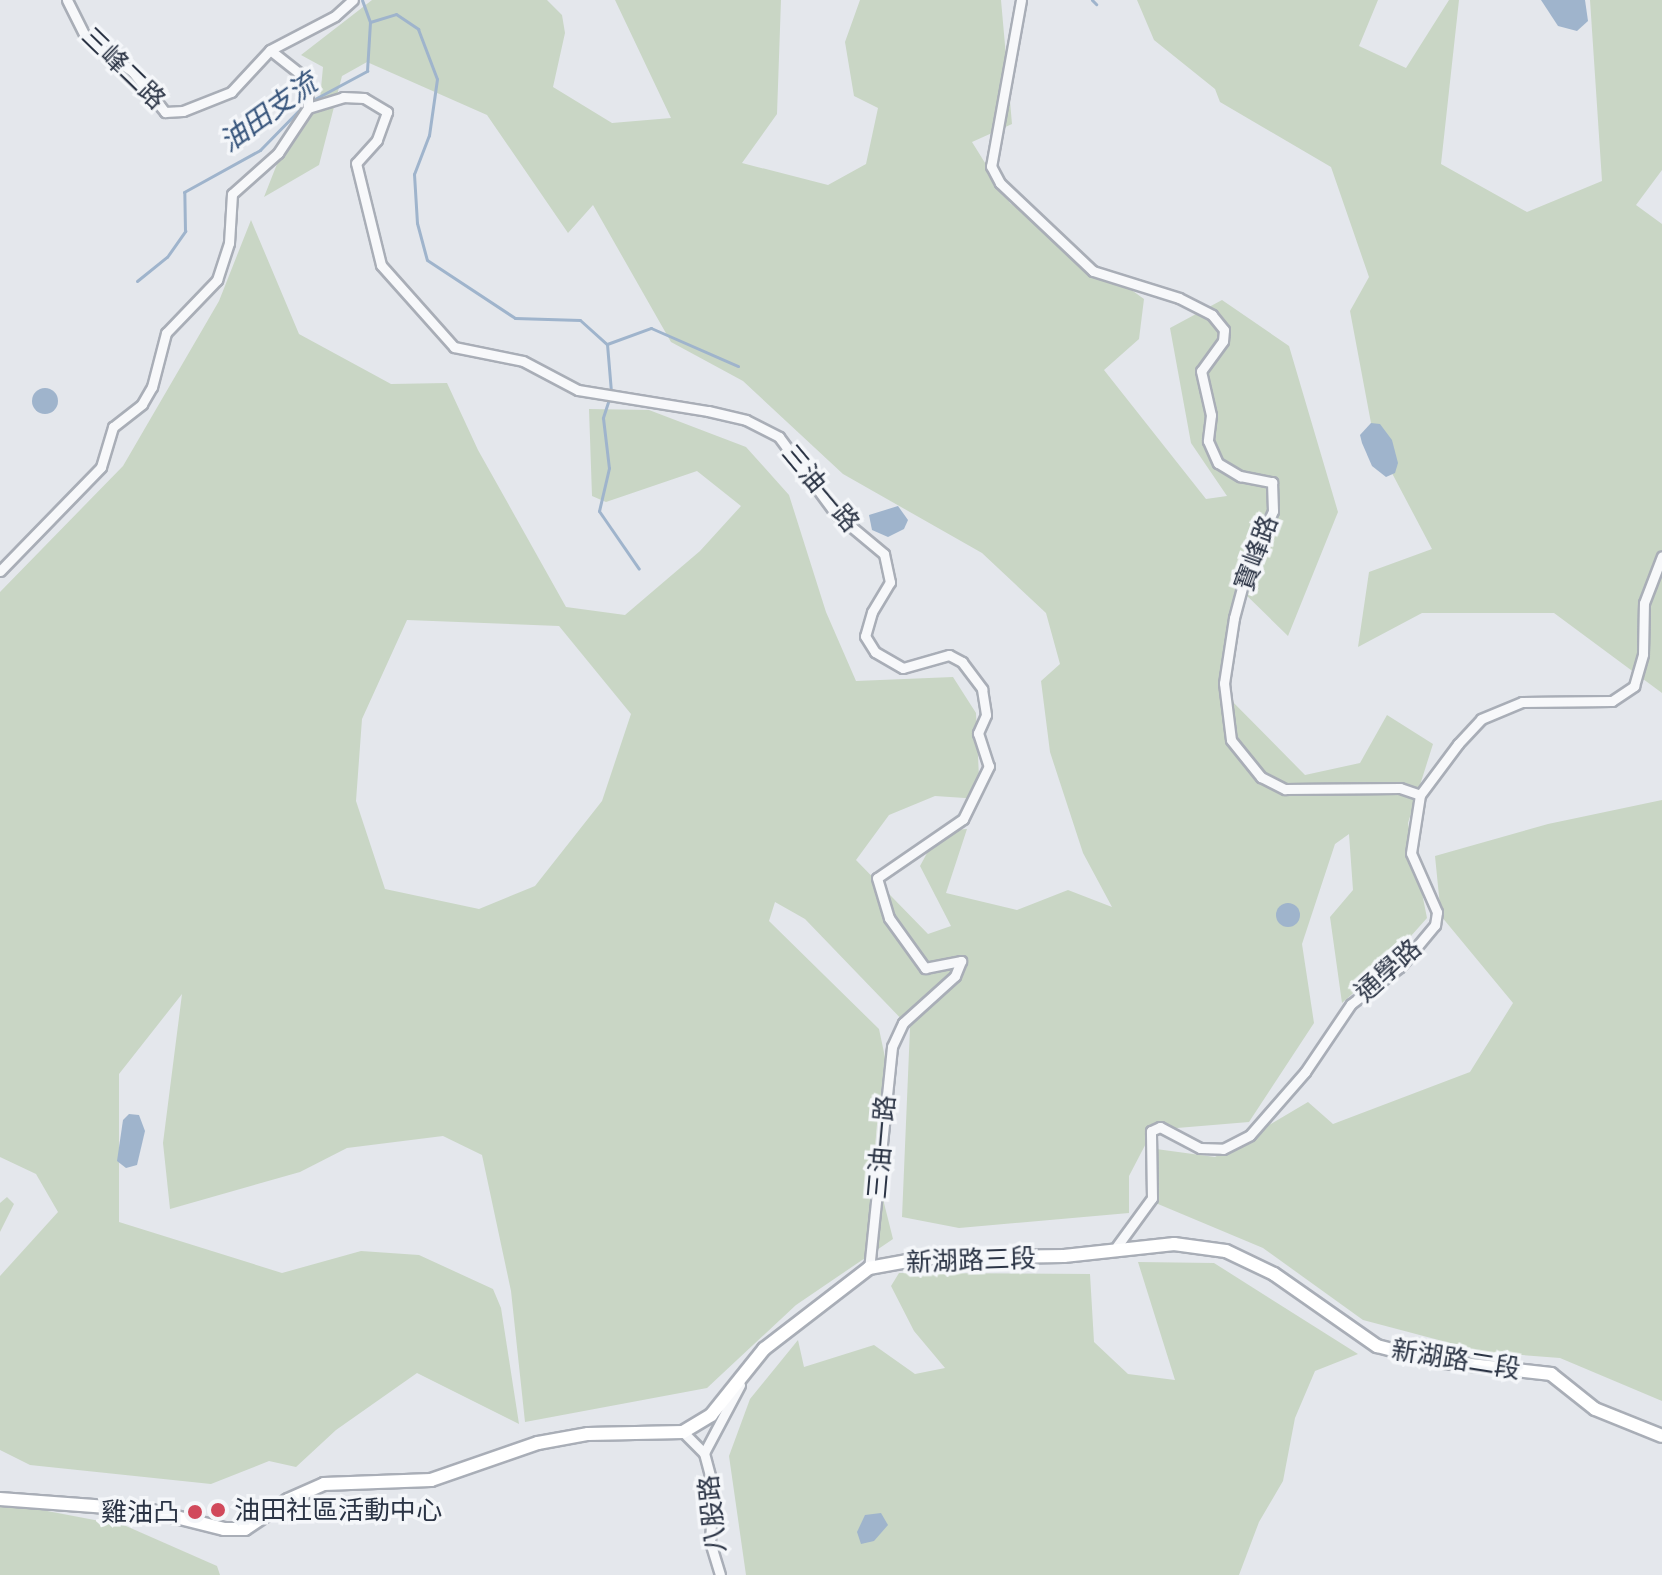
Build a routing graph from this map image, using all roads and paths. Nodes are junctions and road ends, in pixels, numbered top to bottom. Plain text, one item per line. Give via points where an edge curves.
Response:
1 (67, 0) edge
2 (353, 0) edge
3 (1021, 0) edge
4 (270, 50) junction
5 (308, 108) junction
6 (1662, 556) edge
7 (0, 571) edge
8 (1420, 795) junction
9 (1117, 1246) junction
10 (869, 1268) junction
11 (751, 1364) junction
12 (683, 1432) junction
13 (1662, 1436) edge
14 (704, 1453) junction
15 (0, 1499) edge
16 (720, 1575) edge

1 - 4 street, 三峰二路 via 86,38 132,71 165,112 183,111 231,92
2 - 4 street via 335,16
3 - 8 street, 寶峰路 via 991,166 1000,183 1093,271 1179,298 1212,315 1224,330 1223,341 1201,371 1211,415 1208,441 1218,463 1240,476 1272,482 1273,511 1247,569 1234,618 1224,683 1231,740 1261,777 1285,789 1400,788
4 - 5 street via 308,80
5 - 7 street via 278,153 232,194 223,268 210,291 166,333 152,387 142,404 113,427 101,467
5 - 10 street, 三油一路 via 354,98 379,103 387,112 377,140 356,163 381,265 454,347 523,361 578,390 746,420 779,437 835,513 884,554 890,582 865,636 875,652 903,668 949,655 962,662 982,689 986,715 978,733 989,766 963,819 877,878 889,918 925,968 961,961 955,976 903,1023 892,1047
6 - 8 street, 通學路 via 1644,603 1643,654 1634,686 1625,695 1612,701 1522,702 1481,719
8 - 9 street, 通學路 via 1411,853 1437,912 1435,925 1400,967 1351,1004 1305,1072 1250,1135 1223,1149 1200,1148 1160,1127 1151,1131 1152,1198
9 - 10 street, 新湖路三段 via 1086,1254 924,1258
9 - 13 street, 新湖路二段 via 1174,1244 1226,1251 1289,1283 1377,1346 1435,1361 1551,1374 1595,1409
10 - 11 street, 新湖路三段
11 - 12 street, 新湖路三段 via 711,1415
11 - 14 street, 八股路
12 - 14 street, 八股路
12 - 15 street via 588,1434 538,1443 431,1480 324,1484 234,1531 148,1510
14 - 16 street, 八股路 via 713,1487 710,1542

